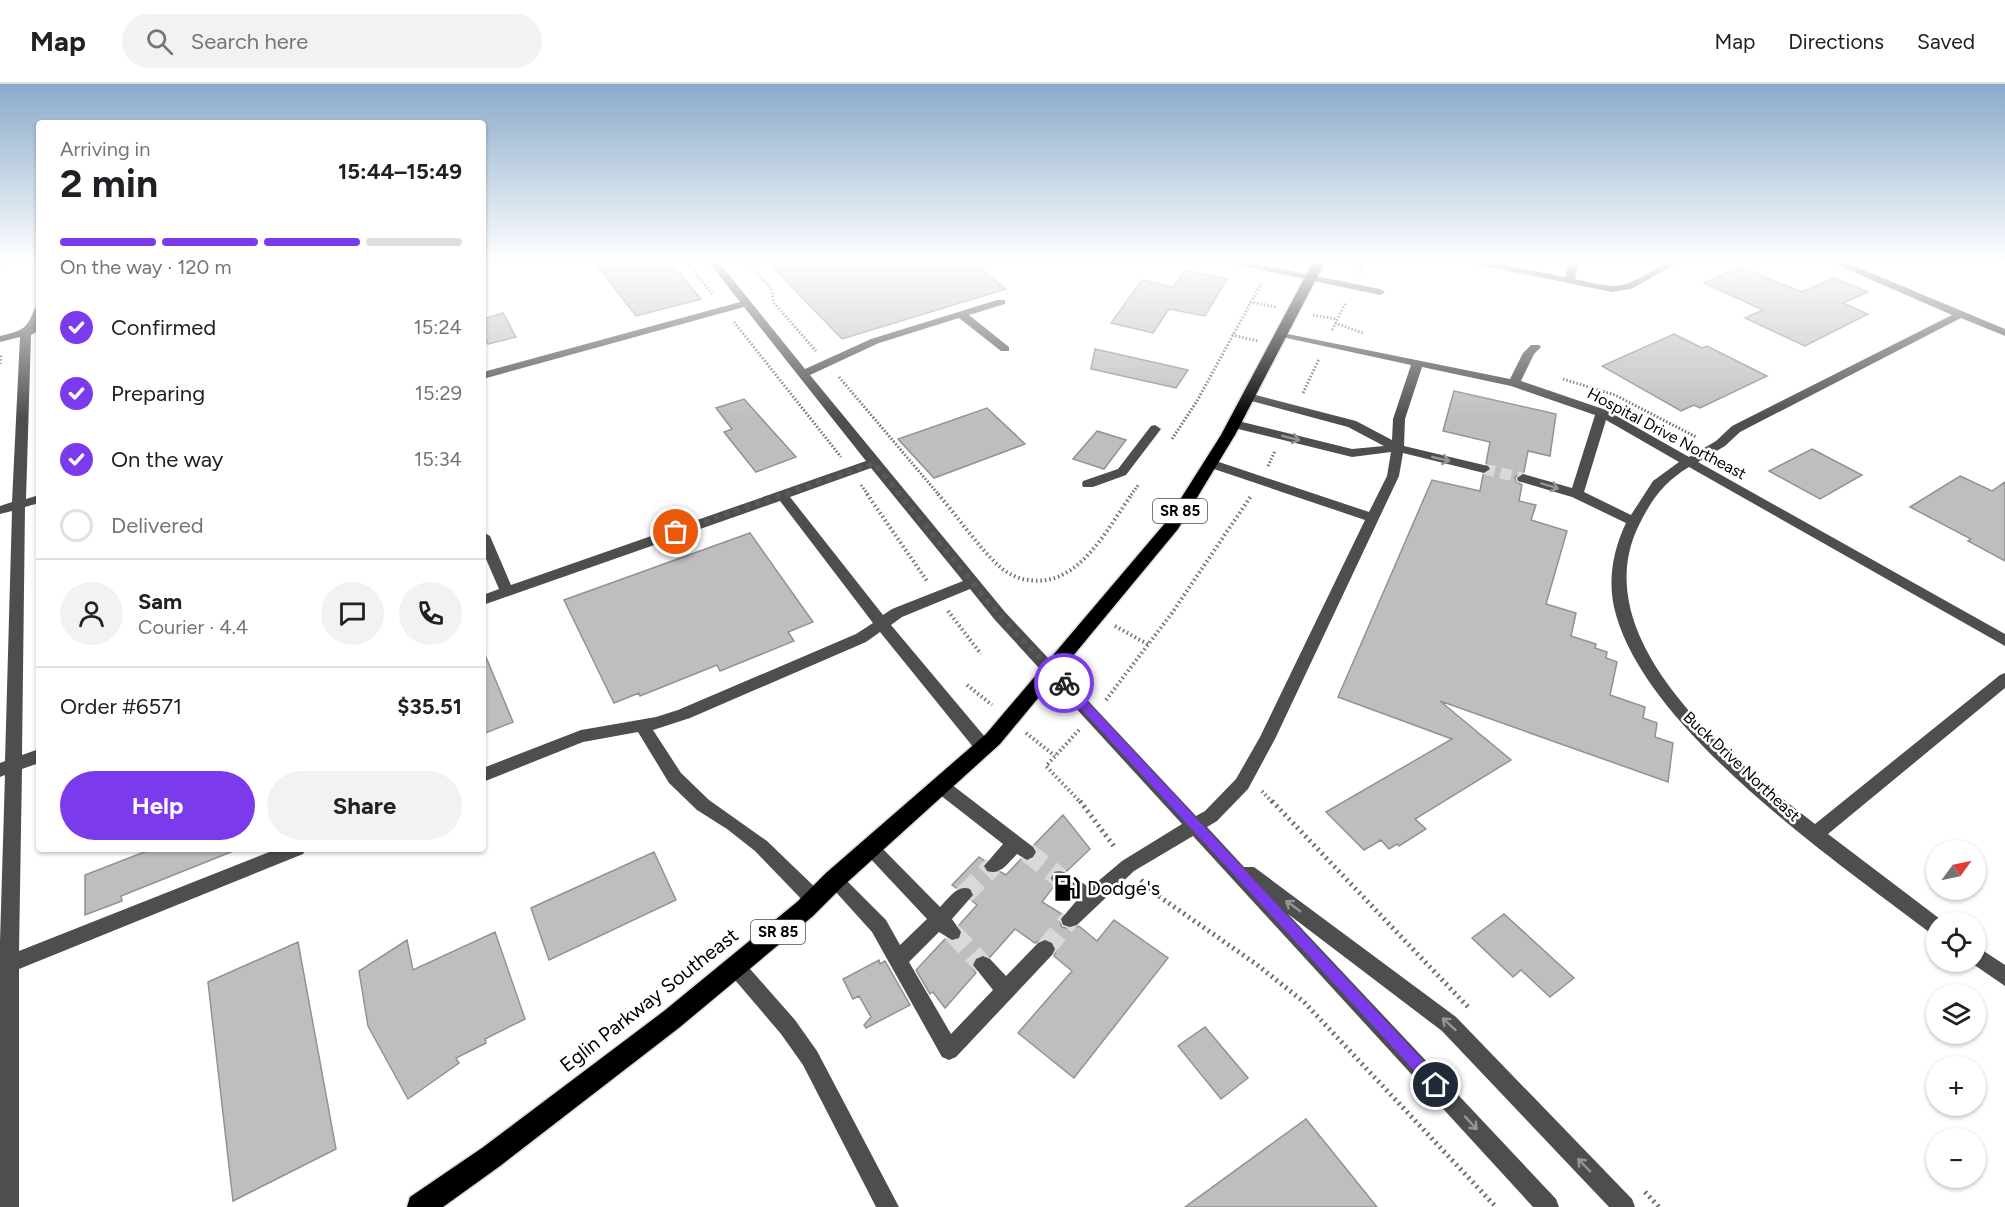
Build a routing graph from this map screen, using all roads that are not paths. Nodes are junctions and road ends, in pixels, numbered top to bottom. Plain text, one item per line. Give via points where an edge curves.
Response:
1 (712, 312) edge
2 (754, 312) edge
3 (965, 312) edge
4 (1293, 312) edge
5 (1957, 312) edge
6 (960, 314) junction
7 (1961, 314) junction
8 (32, 331) edge
9 (2005, 333) edge
10 (1282, 334) junction
11 (0, 339) edge
12 (1535, 346) dead end
13 (1005, 349) dead end
14 (1418, 362) junction
15 (803, 374) junction
16 (486, 375) edge
17 (1514, 383) junction
18 (1248, 397) junction
19 (1602, 413) junction
20 (1234, 424) junction
21 (1155, 429) dead end
22 (1398, 448) junction
23 (874, 463) junction
24 (1691, 463) junction
25 (1212, 464) junction
26 (1484, 469) tunnel mouth
27 (1523, 478) tunnel mouth
28 (1088, 484) dead end
29 (1577, 494) junction
30 (782, 495) junction
31 (36, 500) edge
32 (21, 504) junction
33 (0, 510) edge
34 (1372, 518) junction
35 (1634, 522) junction
36 (486, 543) edge
37 (972, 583) junction
38 (507, 591) junction
39 (486, 599) edge
40 (881, 623) junction
41 (2005, 641) edge
42 (1052, 670) junction
43 (2005, 680) edge
44 (642, 725) junction
45 (984, 748) junction
46 (36, 757) edge
47 (7, 767) edge
48 (486, 774) edge
49 (941, 786) junction
50 (1195, 826) junction
51 (1816, 834) junction
52 (872, 849) junction
53 (1216, 850) junction
54 (290, 852) edge
55 (993, 866) tunnel mouth
56 (1060, 878) tunnel mouth
57 (834, 880) junction
58 (964, 895) tunnel mouth
59 (1091, 898) junction
60 (815, 900) junction
61 (1926, 918) edge
62 (1070, 919) tunnel mouth
63 (946, 925) junction
64 (1044, 949) tunnel mouth
65 (898, 960) junction
66 (1986, 963) edge
67 (983, 965) tunnel mouth
68 (5, 966) edge
69 (736, 967) junction
70 (2005, 977) edge
71 (1006, 990) junction
72 (8, 1207) edge
73 (420, 1207) edge
74 (888, 1207) edge
75 (1548, 1207) edge
76 (1624, 1207) edge

1 - 16 street
2 - 15 street
3 - 6 street
4 - 10 highway, SR 85
5 - 7 street
6 - 13 street
6 - 15 street via 875,341
7 - 9 street
7 - 24 street, Buck Drive Northeast via 1736,429 1722,445
8 - 11 street
8 - 32 street via 21,411
10 - 14 street, Hospital Drive Northeast
10 - 18 highway, SR 85
12 - 17 street
14 - 17 street, Hospital Drive Northeast
14 - 22 street via 1398,420
15 - 23 street
17 - 19 street, Hospital Drive Northeast
18 - 20 highway, SR 85
18 - 22 street via 1352,424
19 - 24 street, Hospital Drive Northeast
19 - 29 street
20 -> 22 street via 1352,453
20 - 25 highway, SR 85
21 - 28 street via 1122,472
22 -> 26 street
22 - 34 street via 1393,476
23 - 30 street
23 - 37 street
24 - 35 street, Buck Drive Northeast via 1657,485
24 - 41 street, Hospital Drive Northeast
25 - 34 street
25 - 42 highway, SR 85 via 1172,525
27 -> 29 street
29 - 35 street
30 - 38 street
30 - 40 street
31 - 32 street
32 - 33 street
32 - 47 street
34 - 50 street via 1242,784
35 - 51 street, Buck Drive Northeast via 1619,562 1618,580 1622,610 1645,662 1692,723 1760,788
36 - 38 street
37 - 40 street
37 - 42 street
38 - 39 street
40 - 44 street via 861,638 694,710
40 - 45 street
42 - 45 highway, Eglin Parkway Southeast / SR 85
42 - 50 street
43 - 51 street
44 - 48 street via 581,736
44 - 60 street via 675,778 703,805 761,846
45 - 49 highway, Eglin Parkway Southeast / SR 85
46 - 47 street
47 - 68 street
49 - 52 highway, Eglin Parkway Southeast / SR 85
49 - 55 street via 1021,848
50 - 53 street
50 - 59 street via 1128,866
51 - 61 street, Buck Drive Northeast
52 - 57 highway, Eglin Parkway Southeast / SR 85
52 - 63 street
53 -> 75 street
76 -> 53 street via 1449,1024
54 - 68 street
56 - 59 street
57 - 60 highway, Eglin Parkway Southeast / SR 85
57 - 65 street via 879,926
58 - 63 street
59 - 62 street
60 - 69 highway, Eglin Parkway Southeast / SR 85
63 - 65 street
64 - 71 street
65 - 71 street via 949,1050
66 - 70 street
67 - 71 street
68 - 72 street
69 - 73 highway, Eglin Parkway Southeast / SR 85 via 507,1145
69 - 74 street via 810,1058

